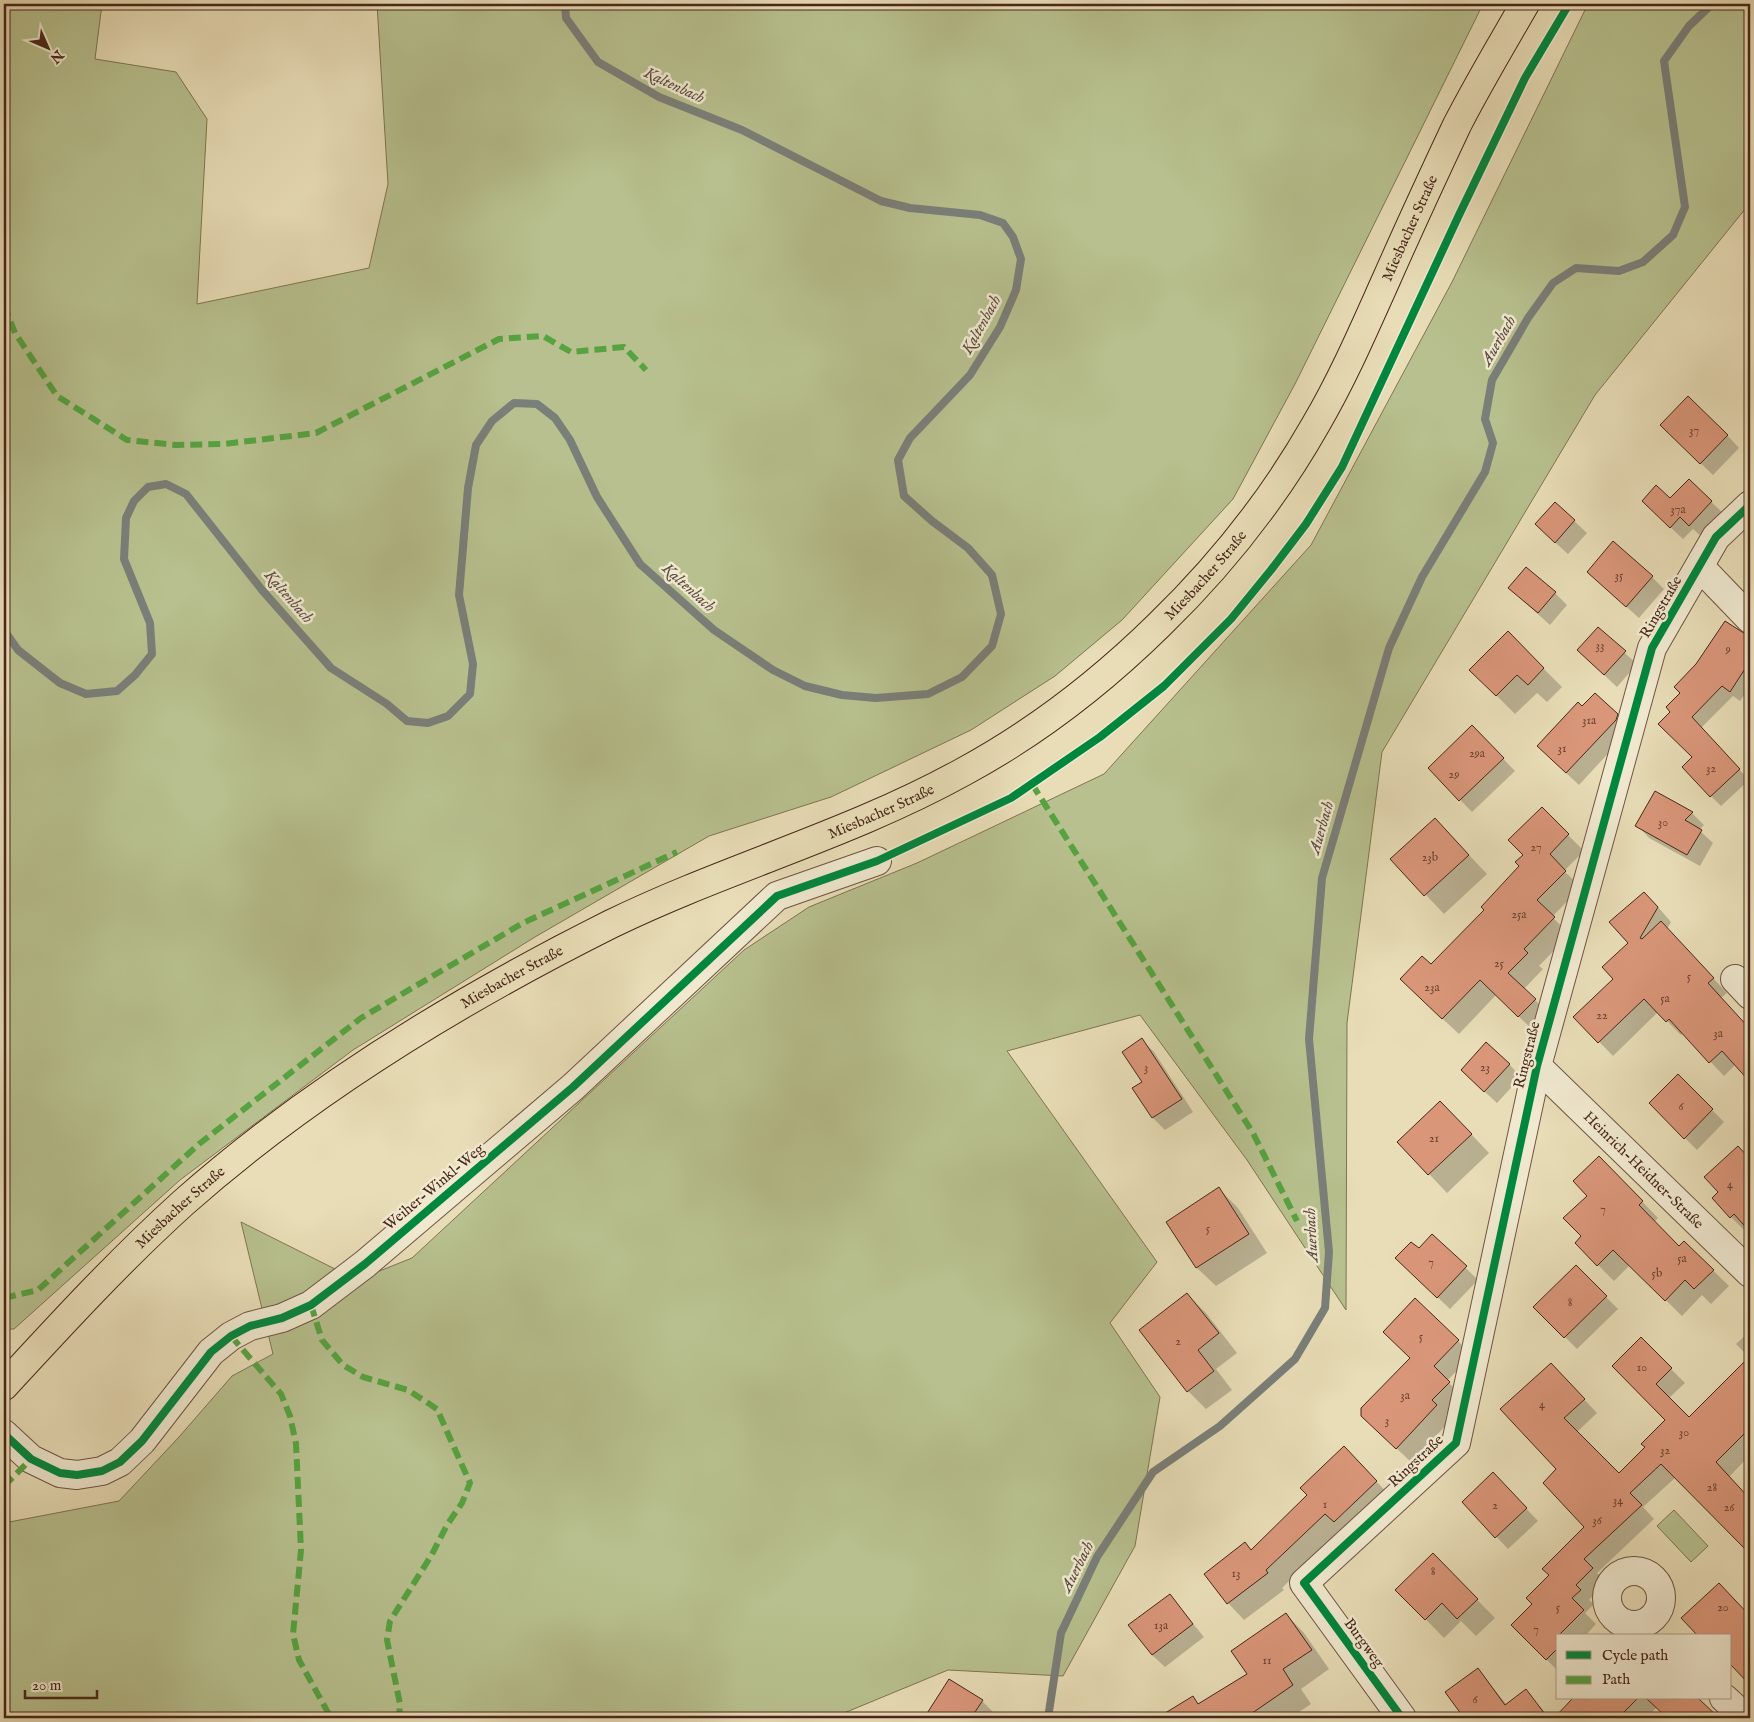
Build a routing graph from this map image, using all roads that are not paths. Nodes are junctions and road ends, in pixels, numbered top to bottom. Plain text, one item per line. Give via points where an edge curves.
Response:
1 (1525, 4) edge
2 (1750, 505) edge
3 (1700, 568) junction
4 (1750, 619) edge
5 (877, 861) dead end
6 (1537, 1066) junction
7 (1750, 1273) edge
8 (4, 1386) edge
9 (12, 1442) edge
10 (1304, 1583) joint
11 (1726, 1700) edge
12 (1402, 1718) edge
13 (1746, 1718) edge

1 - 8 main road, Miesbacher Straße via 1460,120 1357,345 1317,423 1275,490 1227,554 1142,642 1072,703 965,771 889,808 616,922 505,979 397,1043 290,1118 185,1202 93,1290
2 - 3 street, Ringstraße via 1716,537
3 - 4 street
3 - 6 street, Ringstraße via 1652,648
5 - 9 street, Weiher-Winkl-Weg via 777,896 573,1087 365,1264 311,1305 282,1318 250,1326 211,1352 142,1441 120,1462 102,1471 77,1475 60,1473 30,1459
6 - 7 street, Heinrich-Heidner-Straße
6 - 10 street, Ringstraße via 1456,1443
10 - 12 street, Burgweg
11 - 13 street

